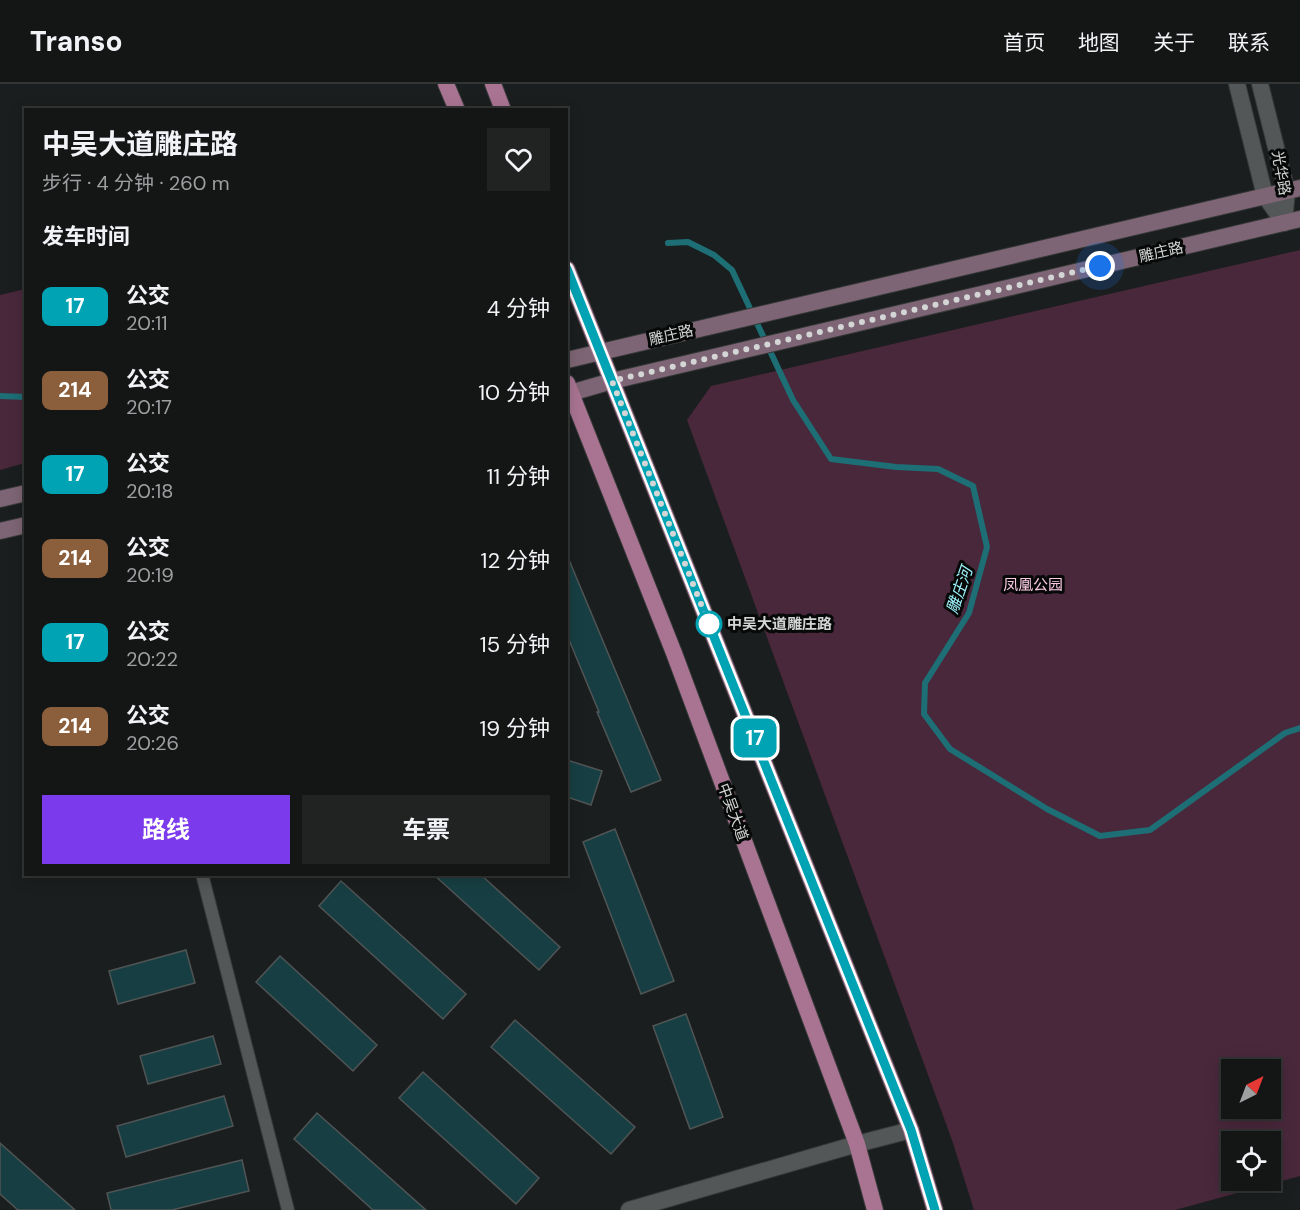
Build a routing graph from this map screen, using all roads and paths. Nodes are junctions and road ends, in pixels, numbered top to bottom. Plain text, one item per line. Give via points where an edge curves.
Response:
1 (446, 84) edge
2 (493, 84) edge
3 (1237, 84) edge
4 (1260, 84) edge
5 (455, 108) edge
6 (502, 108) edge
7 (1294, 190) edge
8 (1265, 196) junction
9 (1292, 221) edge
10 (568, 271) edge
11 (600, 352) junction
12 (568, 360) edge
13 (612, 381) junction
14 (568, 390) edge
15 (24, 493) edge
16 (0, 499) edge
17 (24, 525) edge
18 (0, 531) edge
19 (203, 876) edge
20 (911, 1130) junction
21 (857, 1144) junction
22 (288, 1210) edge
23 (629, 1210) edge
24 (875, 1210) edge
25 (935, 1210) edge

1 - 5 main road
2 - 6 main road
3 - 8 street, 光华路
4 - 7 street, 光华路
7 - 8 main road, 雕庄路
7 - 9 street, 光华路
8 - 9 street, 光华路
8 - 11 main road, 雕庄路
9 - 13 main road, 雕庄路
10 - 11 main road
11 - 12 main road, 雕庄路
11 - 13 main road
13 - 14 main road, 雕庄路
13 - 20 main road
14 - 21 main road, 中吴大道 via 674,653
15 - 16 main road
17 - 18 main road
19 - 22 lane
20 - 21 street
20 - 25 main road
21 - 23 street
21 - 24 main road, 中吴大道

